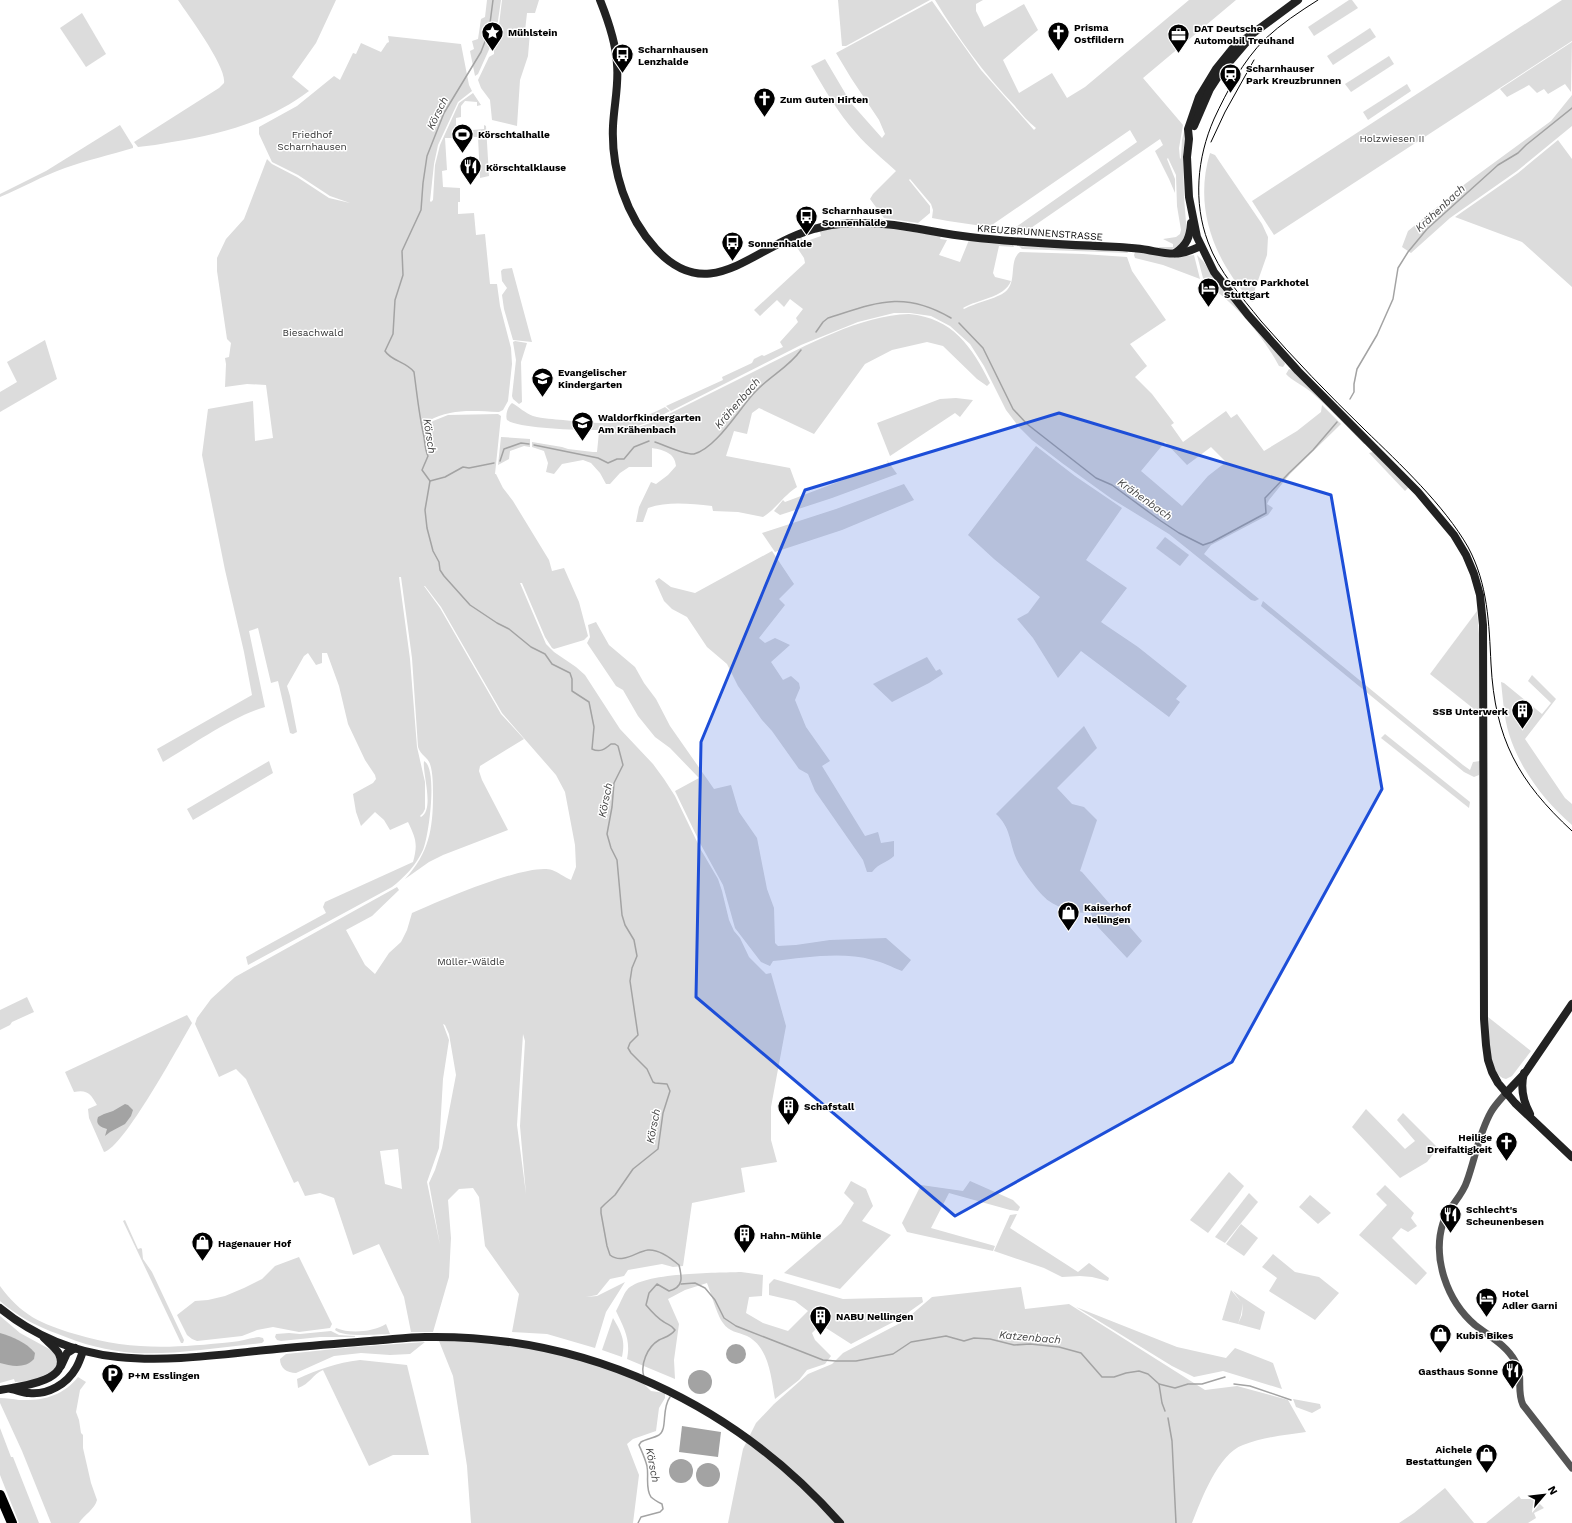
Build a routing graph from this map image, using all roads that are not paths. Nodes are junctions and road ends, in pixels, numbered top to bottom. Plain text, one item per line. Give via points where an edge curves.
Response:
1 (600, 0) edge
2 (1298, 0) edge
3 (1192, 216) junction
4 (1201, 246) junction
5 (1174, 254) junction
6 (1572, 1004) edge
7 (1524, 1073) junction
8 (1506, 1093) junction
9 (1533, 1120) junction
10 (1572, 1157) edge
11 (0, 1308) edge
12 (40, 1334) junction
13 (74, 1348) junction
14 (83, 1351) junction
15 (60, 1368) junction
16 (10, 1388) junction
17 (0, 1390) edge
18 (1572, 1468) edge
19 (0, 1495) edge
20 (12, 1523) edge
21 (840, 1523) edge

1 - 5 main road, KREUZBRUNNENSTRASSE via 617,58 618,85 613,136 618,177 640,228 654,247 680,268 694,273 720,272 738,266 784,240 810,230 840,224 877,224 999,241 1131,248
2 - 3 main road via 1251,35 1210,89 1189,139 1187,175
3 - 4 main road
3 - 5 main road via 1187,242
4 - 5 main road, KREUZBRUNNENSTRASSE
4 - 8 main road via 1221,282 1264,333 1432,508 1459,543 1474,574 1480,595 1483,626 1485,1040 1492,1072
6 - 7 main road
7 - 8 main road
7 - 9 main road via 1523,1094
8 - 9 main road
8 - 18 street via 1488,1118 1467,1183 1446,1216 1439,1254 1448,1288 1459,1308 1474,1324 1500,1344 1515,1361 1519,1370 1523,1405
9 - 10 main road
11 - 12 main road
12 - 13 main road
12 - 15 main road via 58,1353
13 - 14 main road
13 - 15 main road via 67,1353
14 - 16 main road via 73,1373 56,1388 32,1394
14 - 21 main road via 122,1358 156,1360 439,1337 517,1343 580,1357 639,1377 694,1404 742,1434 793,1475
15 - 16 main road via 45,1380
16 - 17 main road
19 - 20 highway

